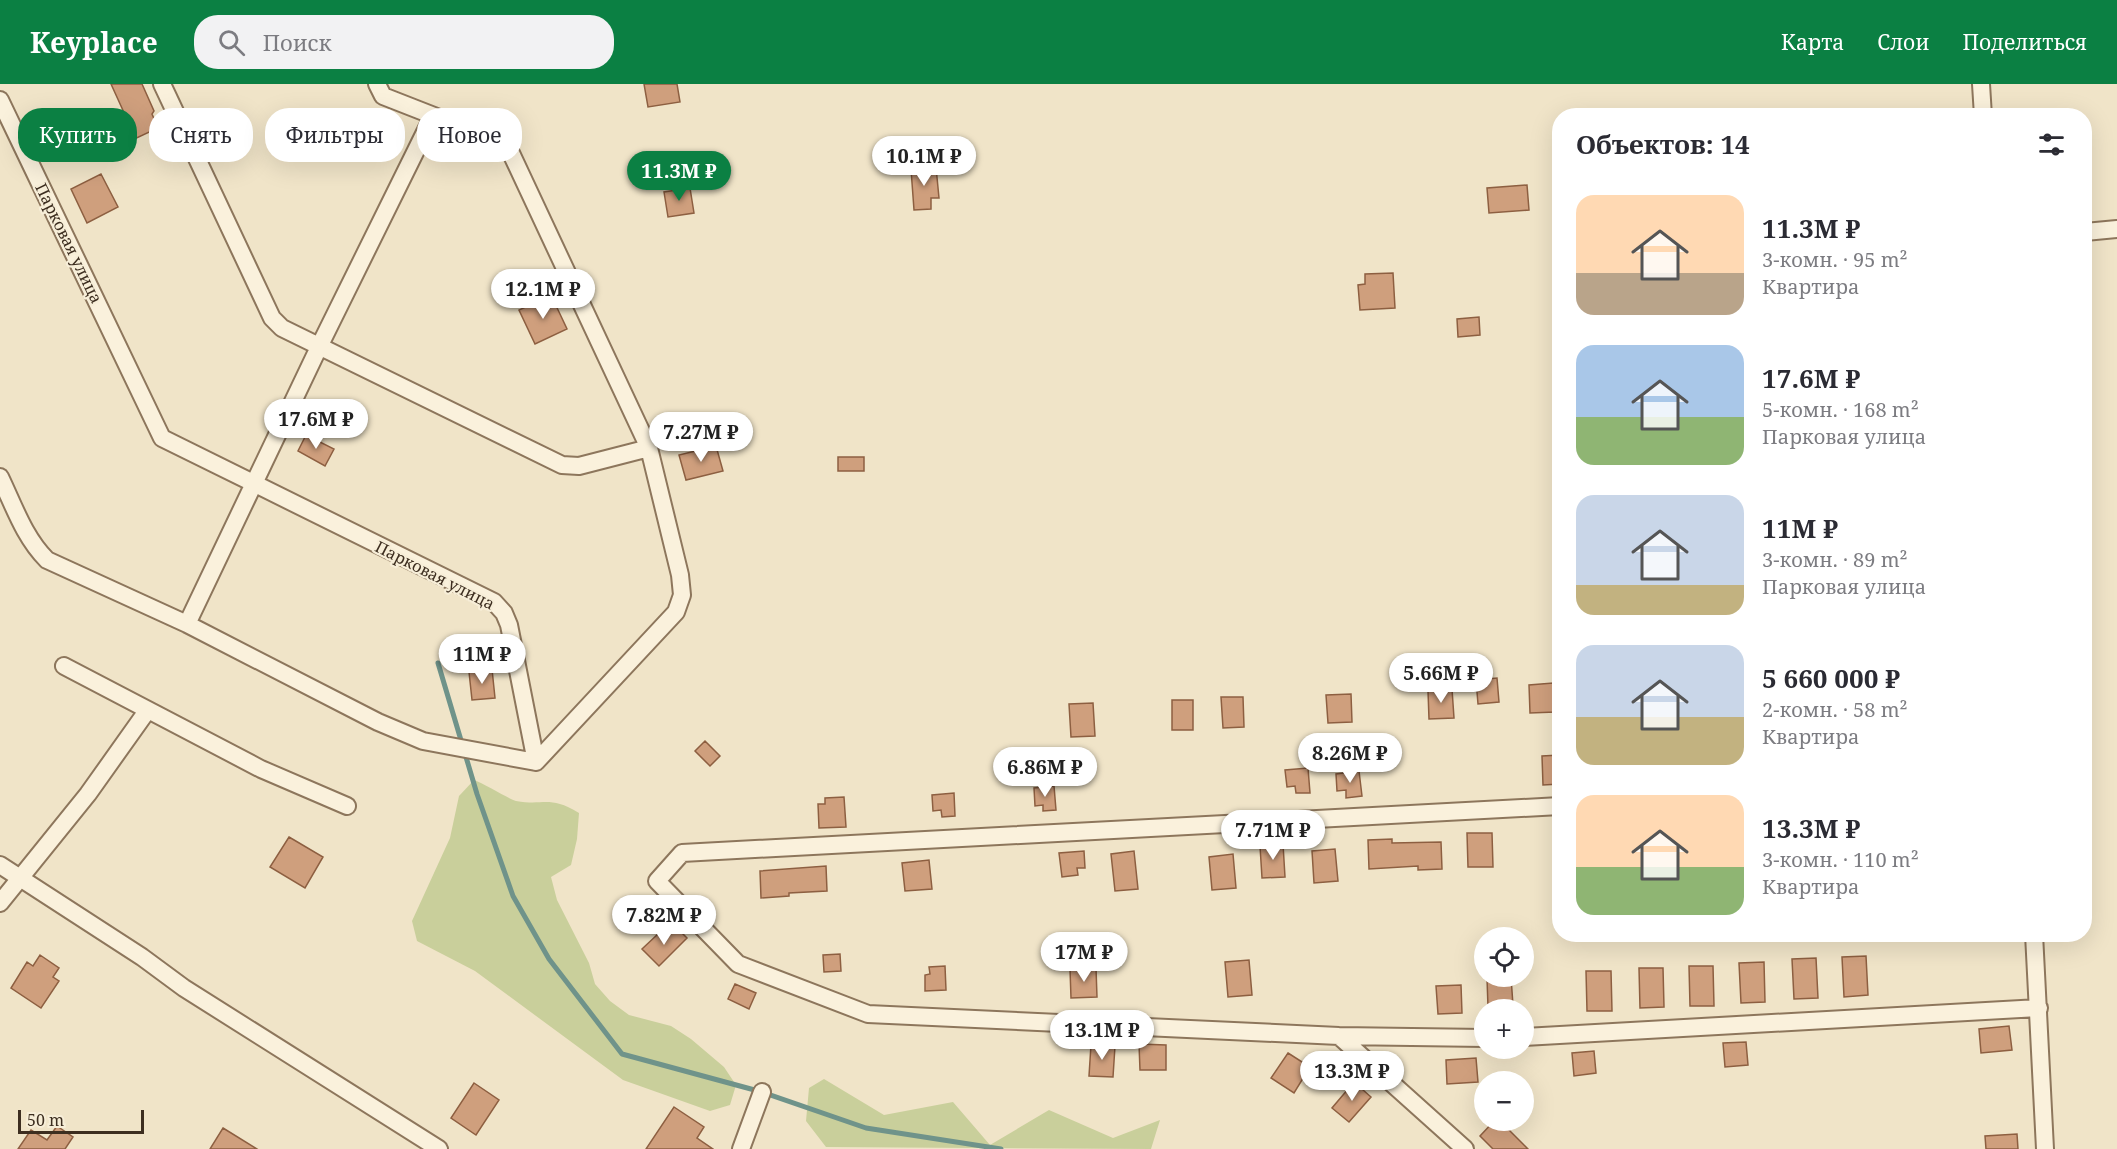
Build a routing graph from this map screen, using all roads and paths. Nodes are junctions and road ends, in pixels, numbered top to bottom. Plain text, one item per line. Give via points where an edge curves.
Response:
1 (162, 84) edge
2 (377, 84) edge
3 (1981, 84) edge
4 (0, 100) edge
5 (1982, 108) edge
6 (417, 110) edge
7 (417, 148) edge
8 (515, 162) edge
9 (2117, 229) edge
10 (2092, 231) edge
11 (319, 347) junction
12 (649, 448) junction
13 (0, 477) edge
14 (255, 485) junction
15 (187, 624) junction
16 (64, 666) dead end
17 (147, 711) junction
18 (536, 762) junction
19 (347, 806) dead end
20 (1552, 806) edge
21 (0, 865) edge
22 (20, 878) junction
23 (0, 903) edge
24 (2034, 942) edge
25 (2038, 1008) junction
26 (1534, 1035) edge
27 (1339, 1036) junction
28 (1474, 1038) edge
29 (762, 1092) dead end
30 (439, 1149) edge
31 (741, 1149) edge
32 (1465, 1149) edge
33 (2045, 1149) edge

1 - 11 street via 272,318 282,328
2 - 6 street via 383,96
3 - 5 street
4 - 14 street, Парковая улица via 162,438
7 - 11 street
8 - 12 street
9 - 10 street
11 - 12 street via 562,465 579,466
11 - 14 street
12 - 18 street via 680,575 682,595 676,612
13 - 15 street via 35,548 47,560
14 - 15 street
14 - 18 street, Парковая улица via 494,602 509,625
15 - 18 street via 423,741
16 - 17 street
17 - 19 street via 261,769
17 - 22 street via 88,794
20 - 27 street via 682,853 657,881 738,964 868,1014
21 - 22 street
22 - 23 street
22 - 30 street via 184,988
24 - 25 street
25 - 26 street
25 - 33 street
27 - 28 street
27 - 32 street
29 - 31 street

